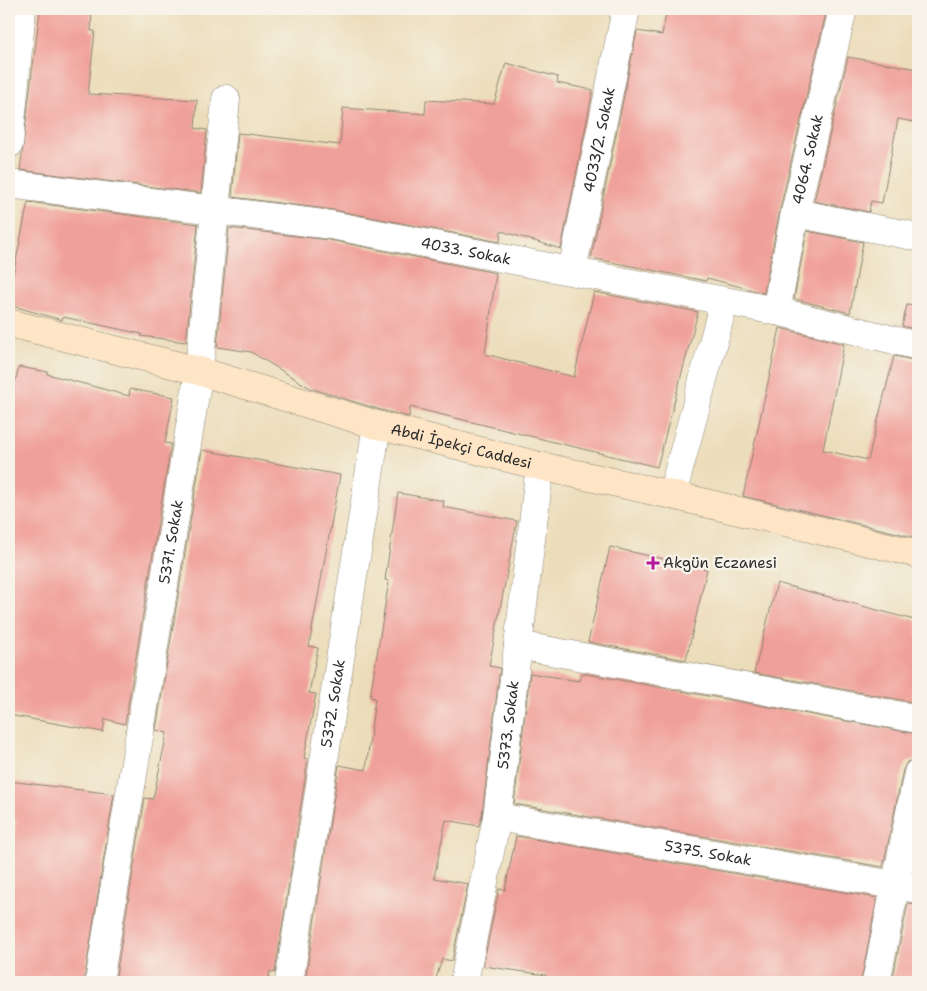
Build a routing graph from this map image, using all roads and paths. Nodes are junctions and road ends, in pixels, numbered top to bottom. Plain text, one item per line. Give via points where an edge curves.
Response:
1 (22, 9) edge
2 (626, 9) edge
3 (843, 9) edge
4 (226, 99) dead end
5 (9, 144) edge
6 (9, 184) edge
7 (216, 211) junction
8 (795, 214) junction
9 (918, 237) edge
10 (572, 272) junction
11 (724, 302) junction
12 (776, 311) junction
13 (9, 323) edge
14 (918, 346) edge
15 (199, 371) junction
16 (377, 425) junction
17 (540, 466) junction
18 (672, 495) junction
19 (918, 554) edge
20 (518, 644) junction
21 (918, 719) edge
22 (918, 773) edge
23 (497, 817) junction
24 (907, 886) edge
25 (99, 982) edge
26 (289, 982) edge
27 (464, 982) edge
28 (876, 982) edge

1 - 5 street
2 - 10 street, 4033/2. Sokak
3 - 8 street, 4064. Sokak
4 - 7 street, 5371. Sokak
6 - 7 street, 4033. Sokak
7 - 10 street, 4033. Sokak via 331,225
7 - 15 street, 5371. Sokak
8 - 9 street
8 - 12 street, 4064. Sokak
10 - 11 street, 4033. Sokak
11 - 12 street, 4033. Sokak
11 - 18 street
12 - 14 street, 4033. Sokak
13 - 15 main road, Abdi İpekçi Caddesi
15 - 16 main road, Abdi İpekçi Caddesi
15 - 25 street, 5371. Sokak
16 - 17 main road, Abdi İpekçi Caddesi
16 - 26 street, 5372. Sokak
17 - 18 main road, Abdi İpekçi Caddesi
17 - 20 street, 5373. Sokak
18 - 19 main road, Abdi İpekçi Caddesi
20 - 21 street
20 - 23 street, 5373. Sokak
22 - 24 street
23 - 24 street, 5375. Sokak
23 - 27 street, 5373. Sokak
24 - 28 street

